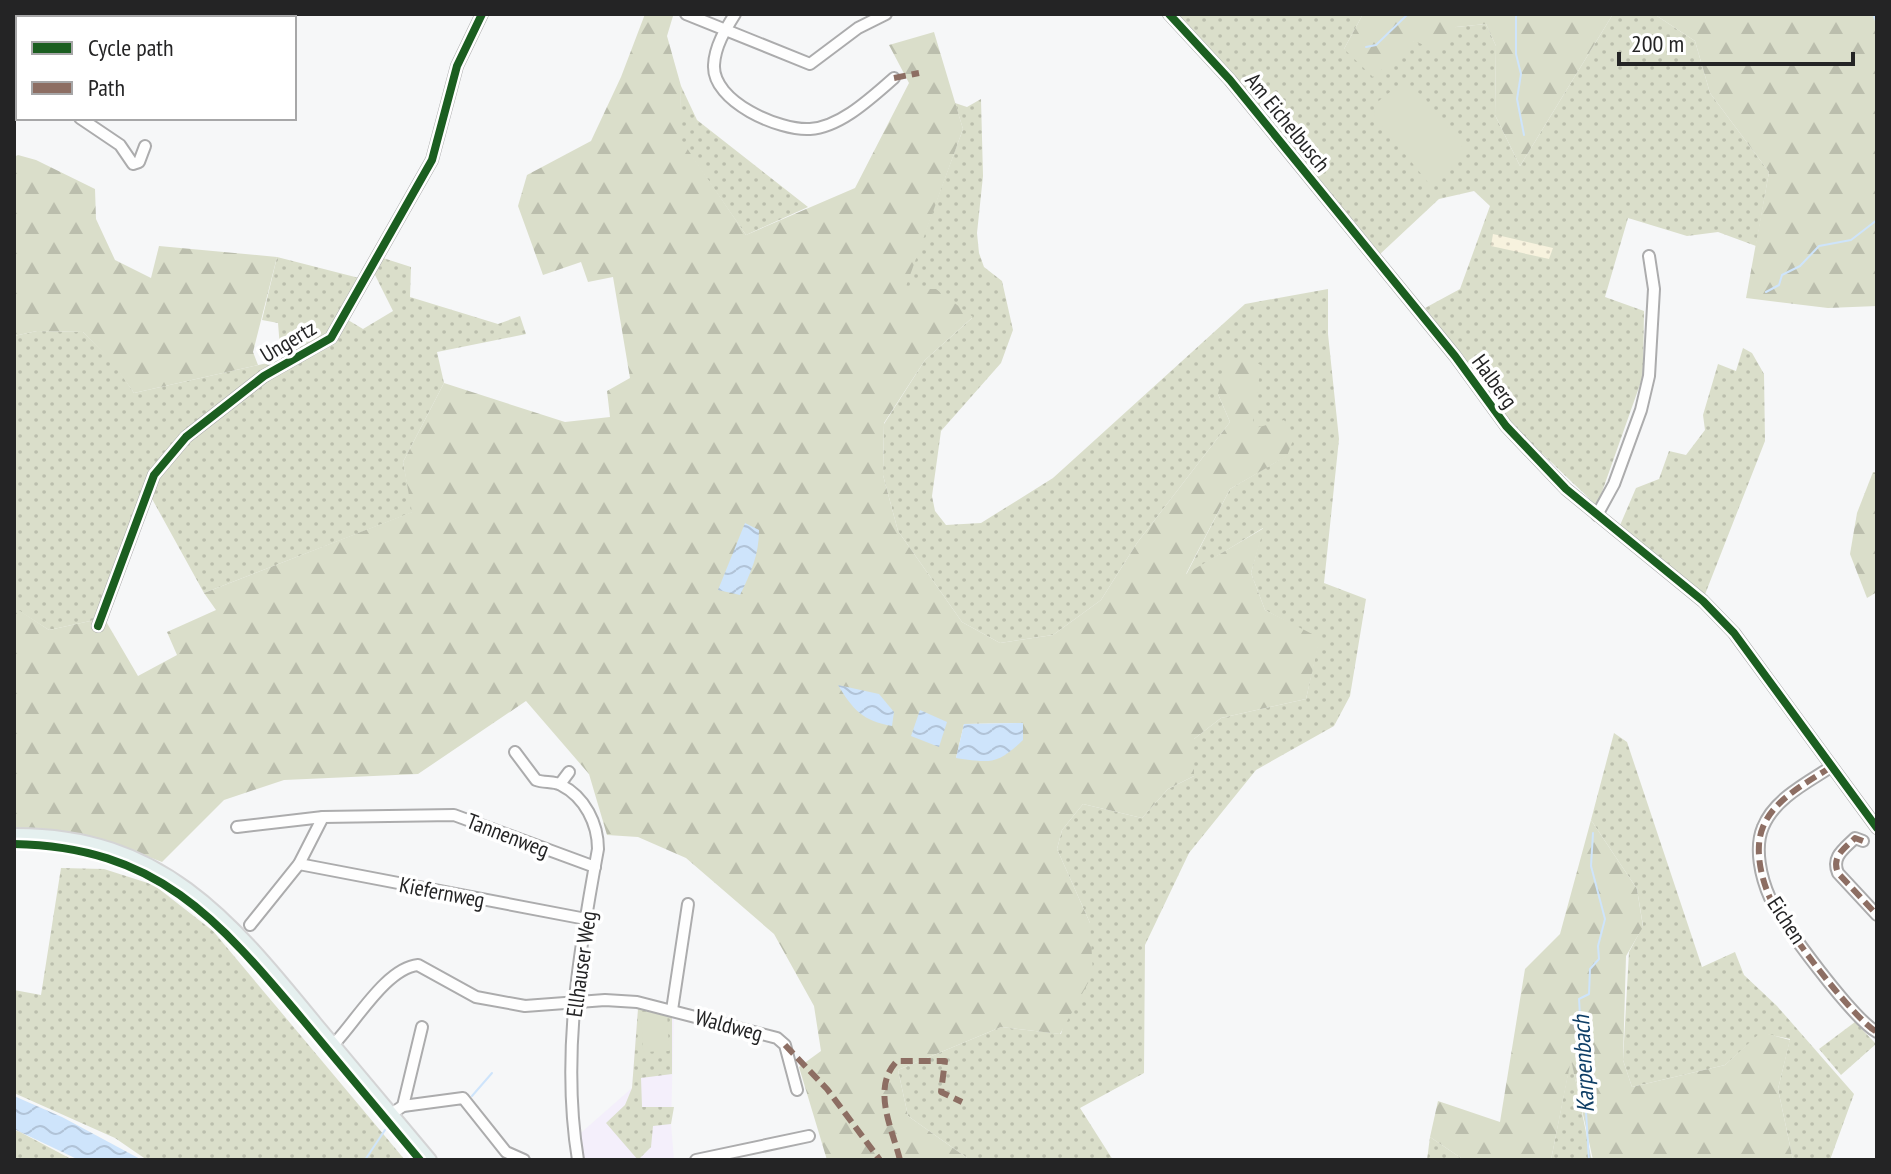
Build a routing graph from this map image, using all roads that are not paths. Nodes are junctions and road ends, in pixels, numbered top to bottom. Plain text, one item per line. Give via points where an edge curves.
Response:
1 (482, 14) edge
2 (686, 14) edge
3 (735, 14) edge
4 (886, 14) edge
5 (1169, 14) edge
6 (724, 32) junction
7 (894, 78) dead end
8 (83, 120) edge
9 (145, 146) dead end
10 (1649, 256) dead end
11 (1375, 257) joint
12 (1597, 515) junction
13 (98, 626) dead end
14 (515, 752) dead end
15 (1831, 767) junction
16 (569, 772) dead end
17 (560, 784) junction
18 (323, 817) junction
19 (237, 827) dead end
20 (1877, 828) edge
21 (14, 835) edge
22 (1863, 841) dead end
23 (299, 864) junction
24 (595, 867) junction
25 (688, 904) dead end
26 (1877, 915) edge
27 (586, 919) junction
28 (250, 925) dead end
29 (574, 1003) junction
30 (672, 1010) junction
31 (422, 1027) dead end
32 (1877, 1032) edge
33 (333, 1045) junction
34 (797, 1090) dead end
35 (403, 1106) junction
36 (391, 1114) junction
37 (809, 1136) dead end
38 (430, 1160) edge
39 (524, 1160) edge
40 (578, 1160) edge
41 (696, 1160) edge

1 - 13 street, Ungertz via 457,66 432,160 331,338 264,376 186,437 154,475
2 - 6 street
3 - 6 street
4 - 6 street via 810,64
5 - 11 street, Am Eichelbusch
6 - 7 street via 713,67 715,78 730,97 763,119 805,129 823,126
8 - 9 street via 120,145 133,164
10 - 12 street via 1654,289 1649,376 1614,484
11 - 12 street, Halberg via 1506,426
12 - 15 street, Halberg via 1703,601 1734,633
14 - 17 street, Ellhauser Weg via 536,780
15 - 20 street, Halberg
15 - 32 street, Eichen via 1769,816 1760,834 1760,859 1776,907 1847,1003
16 - 17 street
17 - 24 street, Ellhauser Weg via 585,805 598,832
18 - 19 street, Tannenweg
18 - 23 street
18 - 24 street, Tannenweg via 454,815
21 - 33 main road via 98,846 174,879 228,921
22 - 26 street via 1855,838 1848,845 1836,858 1836,869
23 - 27 street, Kiefernweg
23 - 28 street
24 - 27 street, Ellhauser Weg
25 - 30 street, Waldweg
27 - 29 street, Ellhauser Weg
29 - 30 street, Waldweg via 637,1002
29 - 33 street, Waldweg via 525,1006 476,997 418,965 408,966 372,998
29 - 40 street, Ellhauser Weg via 570,1116
30 - 34 street, Waldweg via 777,1038 785,1045
31 - 35 street
33 - 36 main road
35 - 36 street
35 - 39 street via 463,1098 506,1152
36 - 38 main road
37 - 41 street

